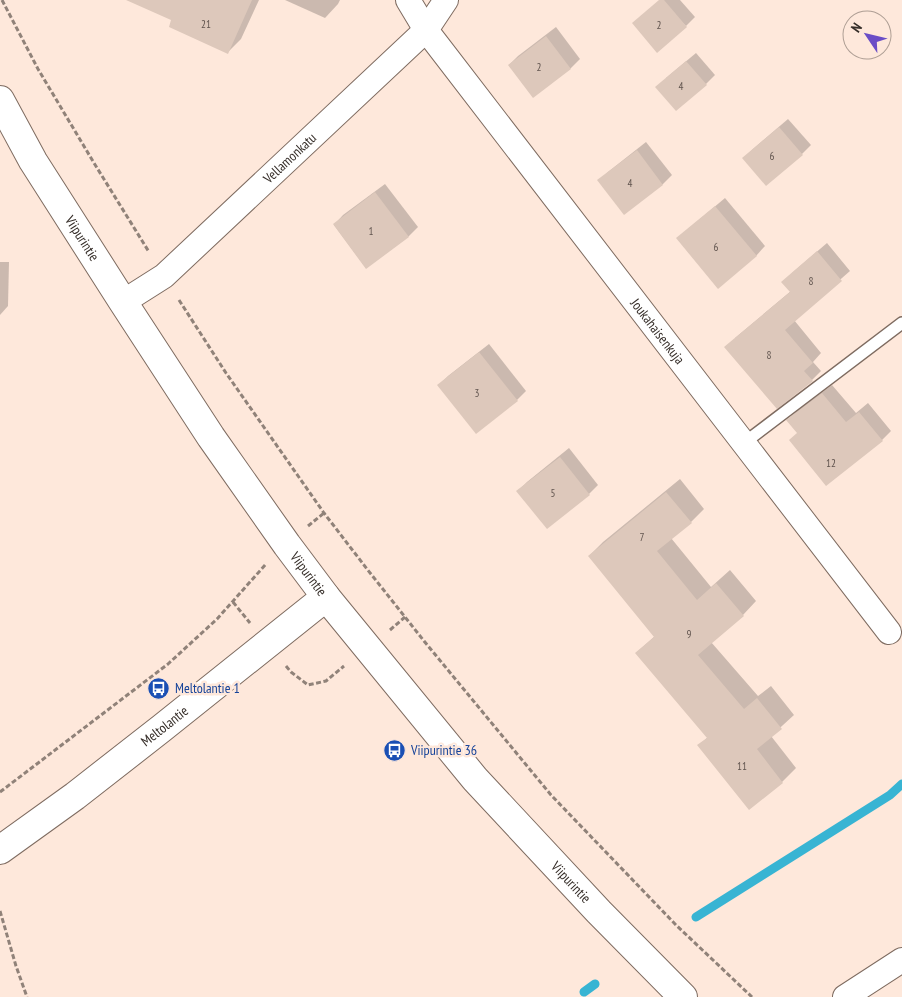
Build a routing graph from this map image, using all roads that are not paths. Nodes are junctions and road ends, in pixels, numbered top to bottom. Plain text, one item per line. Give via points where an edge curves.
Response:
1 (408, 0) edge
2 (446, 0) edge
3 (426, 30) junction
4 (0, 100) edge
5 (122, 302) junction
6 (902, 323) edge
7 (744, 444) junction
8 (326, 597) junction
9 (889, 632) dead end
10 (0, 850) edge
11 (902, 960) edge
12 (683, 997) edge
13 (845, 997) edge

1 - 3 street, Joukahaisenkuja
2 - 3 street, Vellamonkatu
3 - 5 street, Vellamonkatu via 164,276
3 - 7 street, Joukahaisenkuja
4 - 5 main road, Viipurintie via 33,161
5 - 8 main road, Viipurintie via 212,437
6 - 7 lane
7 - 9 street, Joukahaisenkuja
8 - 10 main road, Meltolantie via 162,728
8 - 12 main road, Viipurintie via 475,778
11 - 13 street

